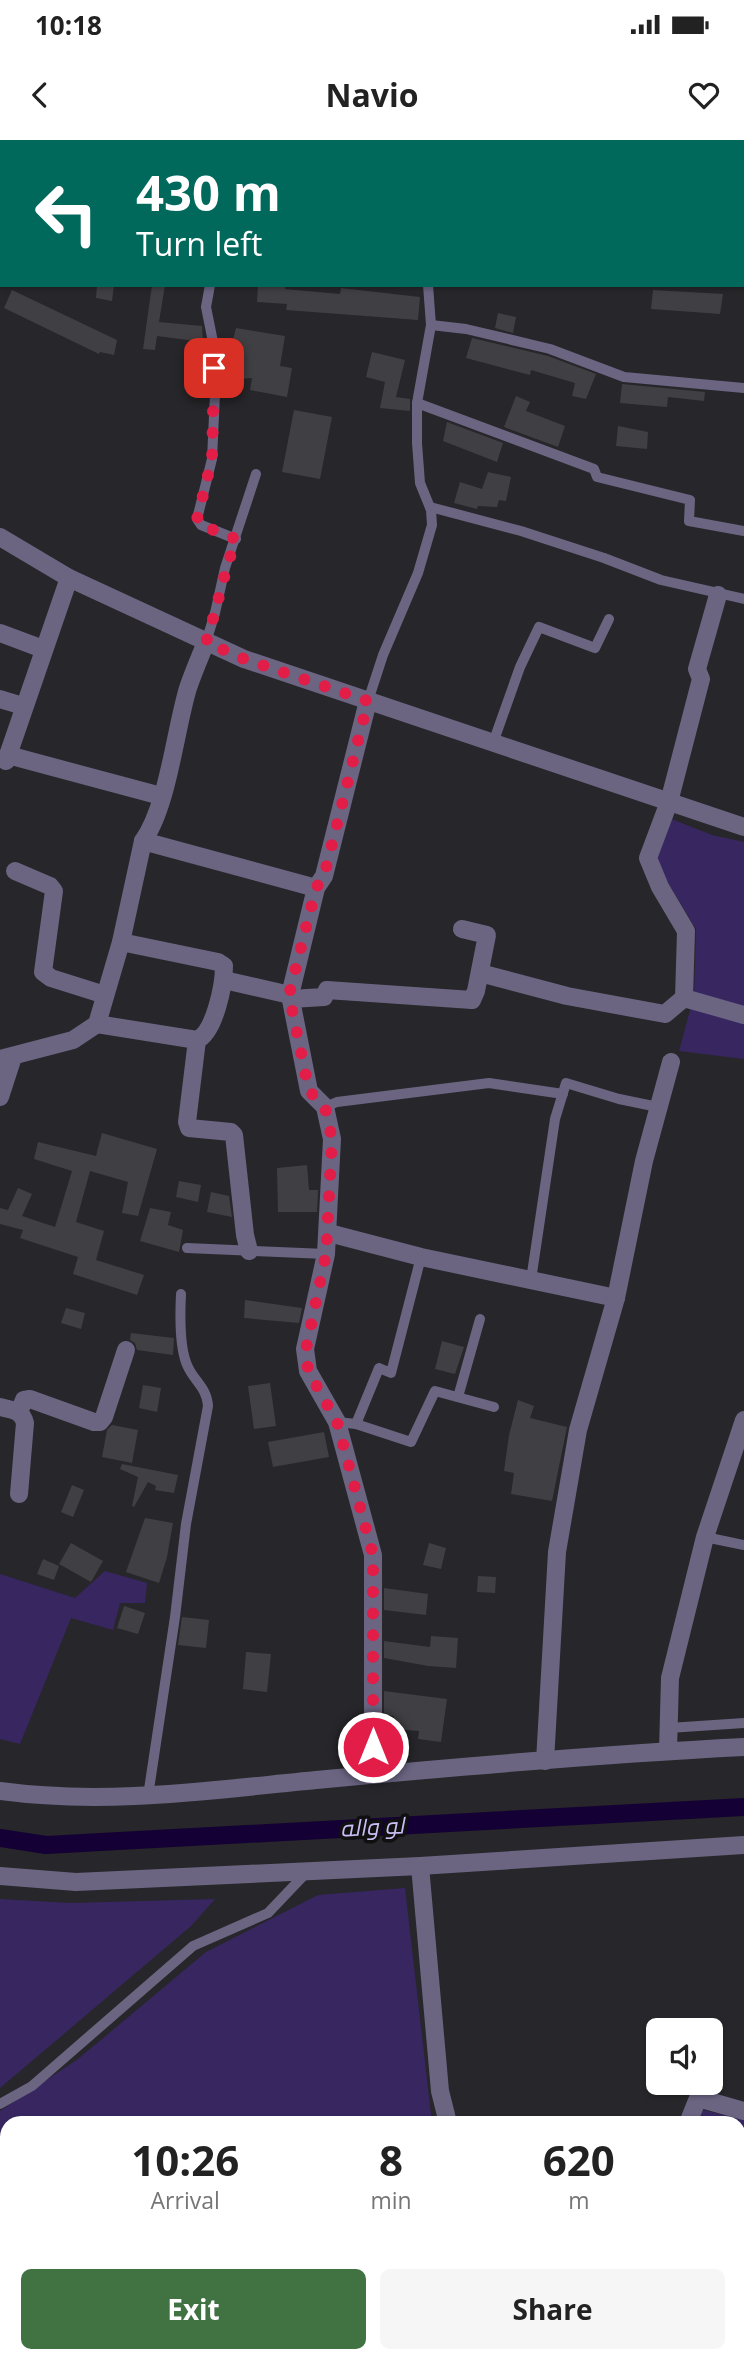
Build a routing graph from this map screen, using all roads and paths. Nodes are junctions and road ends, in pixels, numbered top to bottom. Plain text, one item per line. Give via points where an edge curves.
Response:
1 (209, 287) edge
2 (428, 287) edge
3 (431, 325) junction
4 (744, 388) edge
5 (417, 403) junction
6 (256, 474) dead end
7 (430, 507) junction
8 (744, 531) edge
9 (0, 537) edge
10 (236, 539) junction
11 (69, 578) junction
12 (718, 594) junction
13 (744, 599) edge
14 (609, 619) dead end
15 (0, 633) edge
16 (206, 642) junction
17 (43, 649) junction
18 (0, 699) edge
19 (368, 701) junction
20 (23, 706) junction
21 (493, 743) junction
22 (161, 796) junction
23 (669, 802) junction
24 (744, 826) edge
25 (143, 841) junction
26 (15, 871) dead end
27 (316, 888) junction
28 (462, 929) dead end
29 (121, 942) junction
30 (480, 973) junction
31 (224, 980) junction
32 (106, 995) junction
33 (290, 997) junction
34 (684, 998) junction
35 (744, 1015) edge
36 (97, 1024) junction
37 (197, 1040) junction
38 (6, 1058) edge
39 (671, 1062) dead end
40 (563, 1094) junction
41 (0, 1097) edge
42 (325, 1107) junction
43 (659, 1107) junction
44 (329, 1233) junction
45 (187, 1248) dead end
46 (249, 1251) junction
47 (326, 1254) junction
48 (421, 1256) junction
49 (531, 1280) junction
50 (181, 1294) dead end
51 (616, 1298) junction
52 (480, 1319) dead end
53 (126, 1350) dead end
54 (458, 1397) junction
55 (0, 1407) edge
56 (494, 1407) dead end
57 (19, 1412) junction
58 (744, 1420) edge
59 (337, 1422) junction
60 (356, 1424) junction
61 (19, 1494) dead end
62 (705, 1537) junction
63 (744, 1545) edge
64 (744, 1723) edge
65 (668, 1728) junction
66 (744, 1747) edge
67 (668, 1751) junction
68 (545, 1761) junction
69 (373, 1774) junction
70 (0, 1791) edge
71 (148, 1796) junction
72 (744, 1845) edge
73 (420, 1866) junction
74 (308, 1871) junction
75 (0, 1876) edge
76 (0, 2104) edge
77 (744, 2111) edge
78 (446, 2116) edge
79 (691, 2116) edge

1 - 10 lane via 206,307 215,394 212,459 197,519 201,525
2 - 3 lane
3 - 4 lane via 550,348 624,377
3 - 5 lane
5 - 7 lane via 421,483
5 - 8 lane via 594,469 597,477 690,500 689,521
6 - 10 lane
7 - 12 lane
7 - 19 lane via 432,525 418,573
9 - 11 street
10 - 16 lane
11 - 16 street
11 - 17 street
12 - 13 lane
12 - 23 street
14 - 21 lane via 595,648 538,627
15 - 17 street
16 - 19 street
16 - 22 street via 188,687
17 - 20 street
18 - 20 street
19 - 21 street
19 - 27 street via 324,876
20 - 22 street via 7,758
21 - 23 street
22 - 25 street
23 - 24 street
23 - 34 street via 648,858 686,931
25 - 27 street
25 - 29 street
26 - 32 street via 54,891 43,972
27 - 33 street
28 - 30 street via 488,935
29 - 31 street via 218,962 224,966
29 - 32 street
30 - 33 street via 472,1000 327,990 324,997
30 - 34 street via 567,996 665,1014
31 - 33 street
31 - 37 street via 210,1028
32 - 36 street
33 - 42 street via 309,1091
34 - 35 street
36 - 37 street
36 - 38 street via 73,1040
37 - 46 street via 187,1122 189,1128 234,1135
38 - 41 street
39 - 43 street
40 - 42 lane via 489,1083
40 - 43 lane via 566,1083
40 - 49 lane via 555,1118
42 - 44 street via 332,1139
43 - 51 street
44 - 47 street
44 - 48 street
45 - 46 lane
46 - 47 lane
47 - 59 street via 306,1349 308,1371
48 - 49 street
48 - 60 lane via 391,1374 379,1368
49 - 51 street
50 - 71 lane via 184,1354 188,1368 208,1395 208,1406 186,1524
51 - 68 street via 578,1430 557,1552
52 - 54 lane
53 - 57 street via 100,1422 30,1399 24,1400
54 - 56 lane
54 - 60 lane via 435,1391 411,1442
55 - 57 street
57 - 61 street via 25,1423
58 - 62 street
59 - 60 lane
59 - 69 street via 373,1555
62 - 63 lane
62 - 65 street via 670,1678
64 - 65 lane
65 - 67 street
66 - 67 street
67 - 68 street
68 - 69 street
69 - 71 street
70 - 71 street via 84,1798
72 - 73 street
73 - 74 street
73 - 78 street via 440,2091
74 - 75 street via 76,1882
74 - 76 lane via 268,1913 193,1946 32,2086
77 - 79 street via 698,2098

